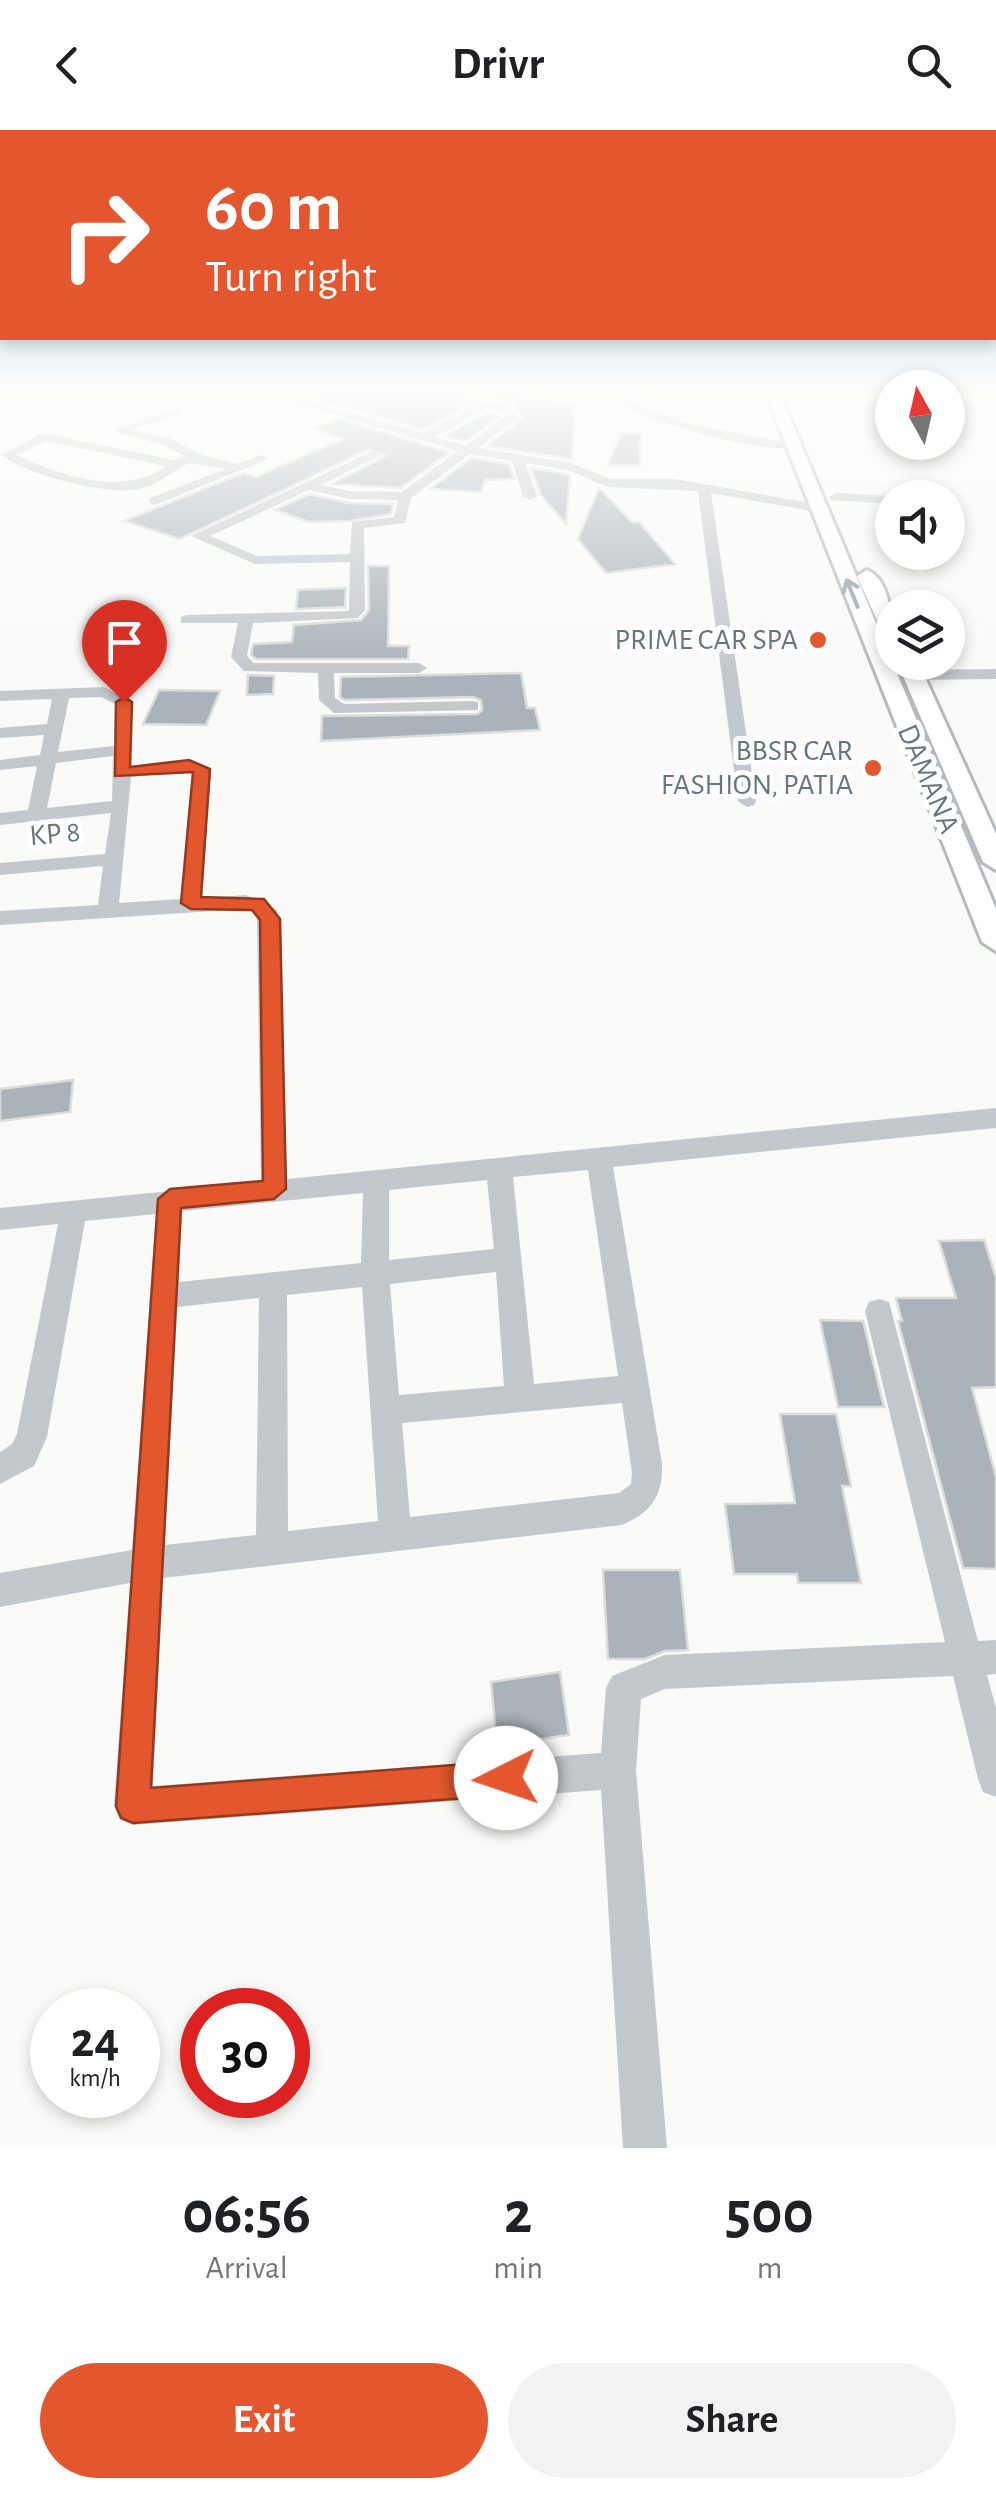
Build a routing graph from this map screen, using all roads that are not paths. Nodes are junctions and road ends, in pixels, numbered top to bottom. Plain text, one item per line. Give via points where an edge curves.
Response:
1 (190, 486) edge
2 (308, 486) joint
3 (418, 486) edge
4 (526, 486) edge
5 (689, 486) edge
6 (817, 486) edge
7 (821, 486) edge
8 (704, 489) junction
9 (264, 491) dead end
10 (280, 496) junction
11 (405, 496) junction
12 (530, 496) dead end
13 (155, 501) dead end
14 (875, 501) edge
15 (827, 503) junction
16 (357, 558) junction
17 (875, 597) edge
18 (186, 620) dead end
19 (246, 620) junction
20 (419, 668) dead end
21 (326, 669) junction
22 (965, 672) edge
23 (996, 674) edge
24 (915, 680) edge
25 (62, 693) junction
26 (0, 696) edge
27 (472, 706) dead end
28 (54, 729) junction
29 (0, 733) edge
30 (121, 750) junction
31 (49, 758) junction
32 (0, 765) edge
33 (121, 773) junction
34 (746, 801) dead end
35 (122, 806) junction
36 (36, 815) junction
37 (0, 819) edge
38 (115, 859) junction
39 (996, 866) edge
40 (0, 869) edge
41 (966, 870) junction
42 (191, 903) junction
43 (108, 909) junction
44 (0, 918) edge
45 (996, 942) edge
46 (996, 1118) edge
47 (599, 1159) junction
48 (499, 1168) junction
49 (376, 1180) junction
50 (274, 1189) junction
51 (170, 1199) junction
52 (74, 1212) junction
53 (0, 1219) edge
54 (509, 1259) junction
55 (375, 1273) junction
56 (273, 1284) junction
57 (163, 1296) junction
58 (879, 1310) dead end
59 (632, 1388) junction
60 (520, 1399) junction
61 (386, 1410) junction
62 (0, 1469) edge
63 (396, 1536) junction
64 (272, 1550) junction
65 (144, 1564) junction
66 (0, 1590) edge
67 (981, 1657) edge
68 (618, 1770) junction
69 (996, 1779) edge
70 (645, 2148) edge

1 - 13 street
2 - 10 street
2 - 11 street
3 - 11 street
4 - 12 street
5 - 8 street
6 - 15 main road, DAMANA
7 - 15 main road
8 - 15 street
8 - 34 street
9 - 10 street
10 - 16 street via 198,536 255,560
11 - 16 street via 400,520 357,525
14 - 15 street
15 - 17 main road
41 -> 15 main road, DAMANA
16 - 19 street via 353,614
18 - 19 street
19 - 21 street via 242,663 250,668
20 - 21 street
21 - 27 street via 327,700 340,708
22 - 23 street
24 - 39 main road
25 - 26 street, KP 8
25 - 28 street
25 - 30 street, KP 8 via 104,692 124,702
28 - 29 street
28 - 31 street
30 - 31 street
30 - 33 street, KP 8
31 - 32 street
31 - 36 street
33 - 35 street, KP 8
33 - 42 street via 202,769
35 - 36 street
35 - 38 street, KP 8
36 - 37 street
38 - 40 street, KP 8
38 - 43 street, KP 8
39 - 41 main road
41 - 45 main road, DAMANA
42 - 43 street
42 - 50 street via 258,904 270,919
43 - 44 street
46 - 47 street
47 - 48 street
47 - 59 street
48 - 49 street
48 - 54 street
49 - 50 street
49 - 55 street
50 - 51 street
51 - 52 street
51 - 57 street
52 - 53 street
52 - 62 street via 32,1437 23,1455
54 - 55 street
54 - 60 street
55 - 56 street
55 - 61 street
56 - 57 street
56 - 64 street
57 - 65 street
58 - 67 street
59 - 60 street
59 - 63 street via 647,1464 648,1488 640,1501 622,1509
60 - 61 street
61 - 63 street
63 - 64 street
64 - 65 street
65 - 66 street
65 - 68 street via 133,1806
67 - 68 street via 665,1672 624,1688
67 - 69 street
68 - 70 street

